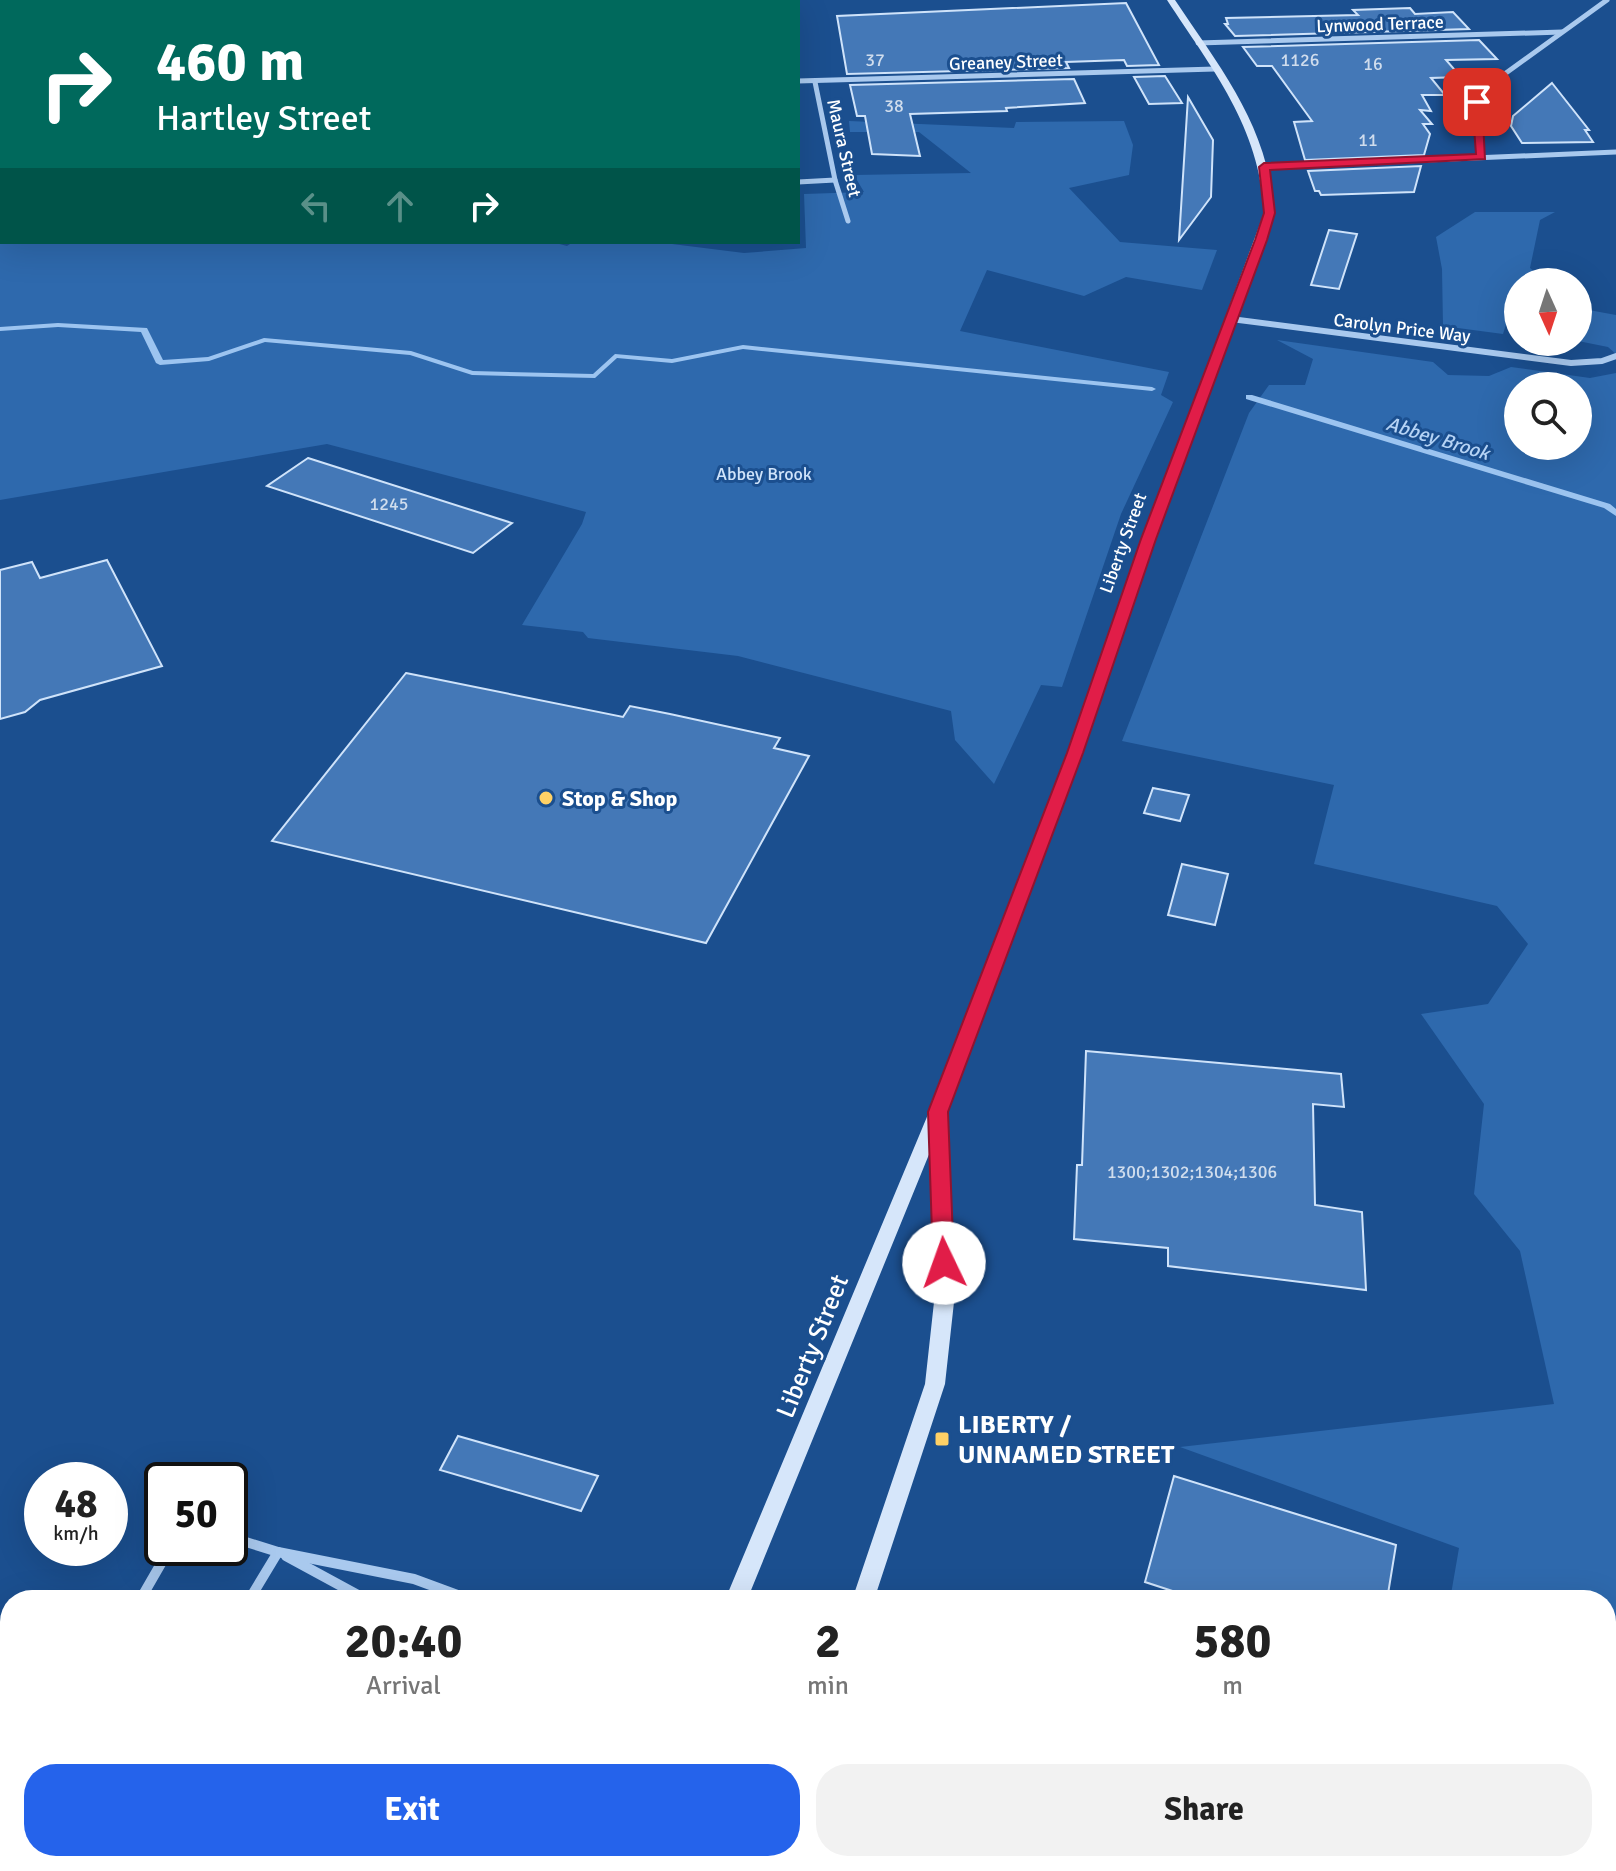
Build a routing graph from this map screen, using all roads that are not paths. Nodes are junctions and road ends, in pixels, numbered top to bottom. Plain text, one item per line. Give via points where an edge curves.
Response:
1 (1171, 0) edge
2 (1607, 0) edge
3 (1562, 32) junction
4 (1198, 43) junction
5 (1215, 69) junction
6 (800, 81) edge
7 (815, 82) junction
8 (1616, 152) edge
9 (1482, 157) junction
10 (1264, 167) junction
11 (835, 180) junction
12 (800, 182) edge
13 (848, 221) dead end
14 (1231, 319) junction
15 (1616, 356) edge
16 (938, 1112) junction
17 (248, 1543) edge
18 (278, 1552) junction
19 (160, 1566) edge
20 (146, 1590) edge
21 (255, 1590) edge
22 (348, 1590) edge
23 (444, 1590) edge
24 (740, 1590) edge
25 (866, 1590) edge

1 - 4 main road, Liberty Street
2 - 3 street
3 - 4 street, Lynwood Terrace
3 - 9 street via 1488,86 1477,102
4 - 5 main road, Liberty Street
5 - 7 street, Greaney Street
5 - 10 main road, Liberty Street via 1254,134
6 - 7 street, Greaney Street
7 - 11 street, Maura Street
8 - 9 street
9 - 10 street
10 - 14 main road, Liberty Street via 1269,213
11 - 12 street
11 - 13 street, Maura Street
14 - 15 street, Carolyn Price Way via 1571,363
14 - 16 main road, Liberty Street via 1075,753
16 - 24 main road, Liberty Street
16 - 25 main road, Liberty Street via 945,1293 935,1384
17 - 18 street
18 - 21 street
18 - 22 street
18 - 23 street via 414,1579
19 - 20 street

